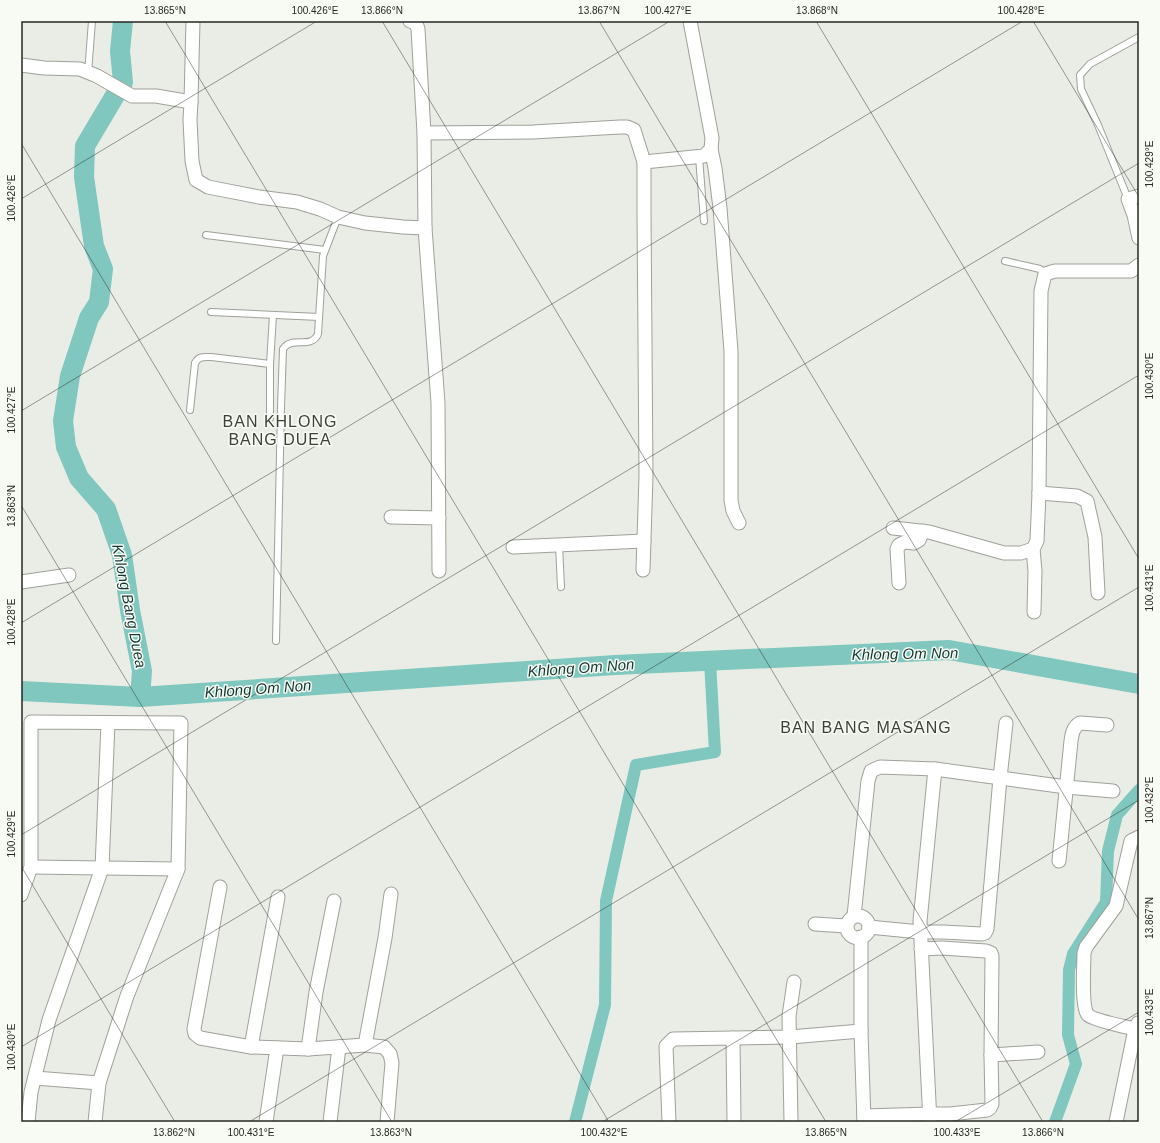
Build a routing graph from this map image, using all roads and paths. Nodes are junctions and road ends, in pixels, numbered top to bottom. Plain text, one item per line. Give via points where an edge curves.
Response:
1 (92, 21) edge
2 (193, 21) edge
3 (410, 21) edge
4 (690, 21) edge
5 (1139, 37) edge
6 (21, 65) edge
7 (88, 72) junction
8 (191, 102) junction
9 (424, 133) junction
10 (711, 149) junction
11 (698, 157) junction
12 (644, 162) junction
13 (1134, 198) edge
14 (338, 218) junction
15 (704, 221) dead end
16 (425, 228) junction
17 (206, 235) dead end
18 (1139, 238) edge
19 (325, 250) junction
20 (1005, 261) dead end
21 (1139, 265) edge
22 (1045, 274) junction
23 (210, 312) dead end
24 (273, 315) junction
25 (319, 317) junction
26 (270, 364) junction
27 (190, 410) dead end
28 (270, 418) dead end
29 (1039, 493) junction
30 (391, 517) dead end
31 (439, 518) junction
32 (739, 523) dead end
33 (893, 528) dead end
34 (923, 531) junction
35 (644, 541) junction
36 (559, 545) junction
37 (513, 547) dead end
38 (1033, 550) junction
39 (643, 570) dead end
40 (439, 571) dead end
41 (69, 575) dead end
42 (21, 582) edge
43 (899, 583) dead end
44 (561, 587) dead end
45 (1098, 593) dead end
46 (1034, 612) dead end
47 (276, 641) dead end
48 (108, 723) junction
49 (1006, 723) dead end
50 (1107, 725) dead end
51 (935, 769) junction
52 (1000, 778) junction
53 (1066, 787) junction
54 (1113, 791) dead end
55 (1139, 837) edge
56 (1059, 861) dead end
57 (31, 867) junction
58 (102, 868) junction
59 (178, 868) junction
60 (220, 887) dead end
61 (391, 894) dead end
62 (21, 895) edge
63 (278, 896) dead end
64 (334, 901) dead end
65 (850, 921) junction
66 (815, 924) dead end
67 (865, 932) junction
68 (920, 932) junction
69 (921, 949) junction
70 (794, 982) dead end
71 (1138, 1027) edge
72 (861, 1031) junction
73 (790, 1037) junction
74 (733, 1038) junction
75 (365, 1045) junction
76 (251, 1046) junction
77 (339, 1047) junction
78 (277, 1048) junction
79 (308, 1049) junction
80 (1038, 1052) dead end
81 (991, 1055) junction
82 (35, 1078) junction
83 (99, 1083) junction
84 (930, 1118) edge
85 (864, 1119) edge
86 (28, 1122) edge
87 (95, 1122) edge
88 (266, 1122) edge
89 (330, 1122) edge
90 (387, 1122) edge
91 (669, 1122) edge
92 (734, 1122) edge
93 (791, 1122) edge
94 (1116, 1122) edge

1 - 7 lane
2 - 8 street
3 - 9 street via 416,23 418,29
4 - 10 street via 712,138
5 - 13 lane via 1090,64 1080,75 1081,89
6 - 7 street via 80,69
7 - 8 street via 132,96 156,96
8 - 14 street via 192,161 196,180 208,187 320,208
9 - 12 street via 533,132 627,127 634,130
9 - 16 street
10 - 11 street via 704,156
10 - 32 street via 720,208 731,351 731,500
11 - 12 street
11 - 15 lane
12 - 35 street
13 - 18 street via 1134,215
14 - 16 street
14 - 19 lane
16 - 31 street via 438,404
17 - 19 lane
19 - 25 lane
20 - 22 lane via 1040,269
21 - 22 street via 1131,271 1055,271
22 - 29 street via 1041,291
23 - 24 lane
24 - 25 lane
24 - 26 lane
25 - 47 lane via 316,339 311,342 291,342 286,344 284,349
26 - 27 lane via 211,357 197,359
26 - 28 lane
29 - 38 street via 1037,541
29 - 45 street via 1077,496 1087,501 1095,538
30 - 31 street
31 - 40 street
33 - 34 street
34 - 38 street via 1004,553
34 - 43 street via 919,540 914,543 905,542 897,549
35 - 36 street
35 - 39 street
36 - 37 street
36 - 44 lane
38 - 46 street
41 - 42 street
48 - 57 street via 31,722
48 - 58 street
48 - 59 street via 181,724
49 - 52 street
50 - 53 street via 1080,723 1075,727
51 - 52 street
51 - 65 street via 880,767 871,771
51 - 68 street
52 - 53 street
52 - 68 street via 987,929 982,934
53 - 54 street
53 - 56 street
55 - 71 street via 1131,841 1116,906 1086,947 1083,991 1086,1012 1091,1017
57 - 58 street
57 - 62 street
58 - 59 street
58 - 82 street via 49,1020
59 - 83 street via 127,996
60 - 76 street via 194,1029 200,1038
61 - 75 street
63 - 76 street
64 - 79 street
65 - 66 street
65 - 67 street via 847,930 853,937 857,938
65 - 67 street via 858,915 866,919 868,923
67 - 68 street
67 - 72 street
68 - 69 street
69 - 81 street via 942,948 991,953
69 - 84 street
70 - 73 street via 789,1016
71 - 94 street
72 - 73 street
72 - 85 street
73 - 74 street
73 - 93 street
74 - 91 street via 673,1039 666,1046
74 - 92 street
75 - 77 street
75 - 90 street via 384,1047 390,1054 392,1063
76 - 78 street
77 - 79 street
77 - 89 street
78 - 79 street
78 - 88 street
80 - 81 street
81 - 84 street via 990,1108
82 - 83 street
82 - 86 street
83 - 87 street
84 - 85 street

